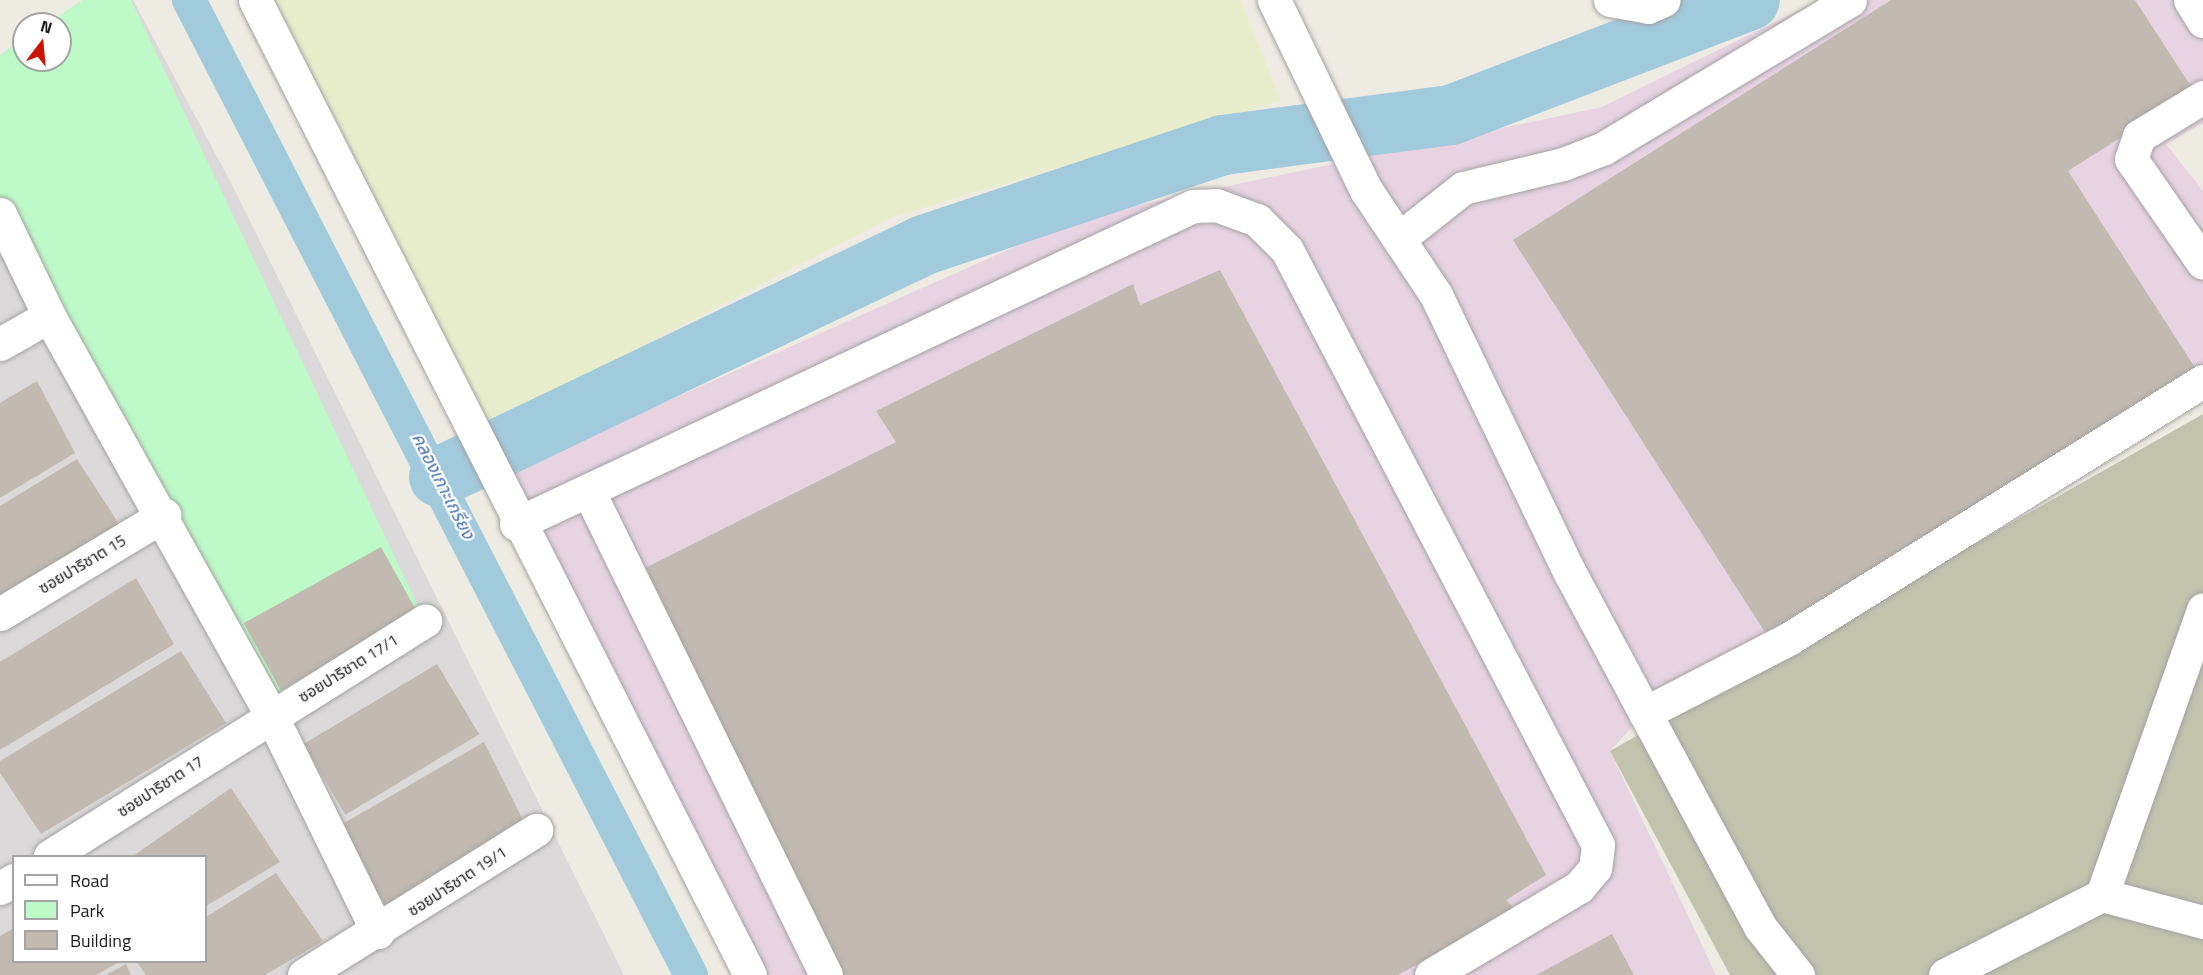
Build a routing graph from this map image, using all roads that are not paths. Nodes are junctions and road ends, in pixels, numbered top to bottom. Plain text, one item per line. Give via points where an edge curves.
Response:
1 (255, 0) edge
2 (1274, 0) edge
3 (1610, 0) edge
4 (1664, 0) edge
5 (1850, 0) edge
6 (2190, 0) edge
7 (2203, 21) edge
8 (2203, 97) edge
9 (0, 214) edge
10 (1401, 237) junction
11 (2203, 263) edge
12 (49, 316) junction
13 (0, 344) edge
14 (2203, 381) edge
15 (588, 490) junction
16 (164, 515) junction
17 (516, 524) junction
18 (2203, 609) edge
19 (0, 614) edge
20 (425, 621) dead end
21 (1645, 713) junction
22 (271, 715) junction
23 (536, 830) dead end
24 (52, 855) edge
25 (2102, 895) junction
26 (2203, 922) edge
27 (378, 932) junction
28 (1997, 964) edge
29 (304, 975) edge
30 (750, 975) edge
31 (826, 975) edge
32 (1431, 975) edge
33 (1798, 975) edge
34 (1945, 975) edge

1 - 17 street via 475,432
2 - 10 street via 1352,162
3 - 4 street via 1648,7
5 - 10 street via 1604,148 1563,164 1463,188
6 - 7 street
8 - 11 street via 2139,136 2131,159
9 - 12 street
10 - 21 street via 1488,396 1570,573
12 - 13 street
12 - 16 street
14 - 21 street via 1790,638
15 - 17 street
15 - 31 street
15 - 32 street via 1193,206 1216,205 1257,220 1287,250 1598,845 1596,868 1579,887
16 - 19 street, ซอยปาริชาต 15
16 - 22 street
17 - 30 street
18 - 25 street
20 - 22 street, ซอยปาริชาต 17/1
21 - 33 street via 1761,928
22 - 24 street, ซอยปาริชาต 17
22 - 27 street
23 - 27 street, ซอยปาริชาต 19/1
25 - 26 street
25 - 28 street
27 - 29 street, ซอยปาริชาต 19/1
28 - 34 street

